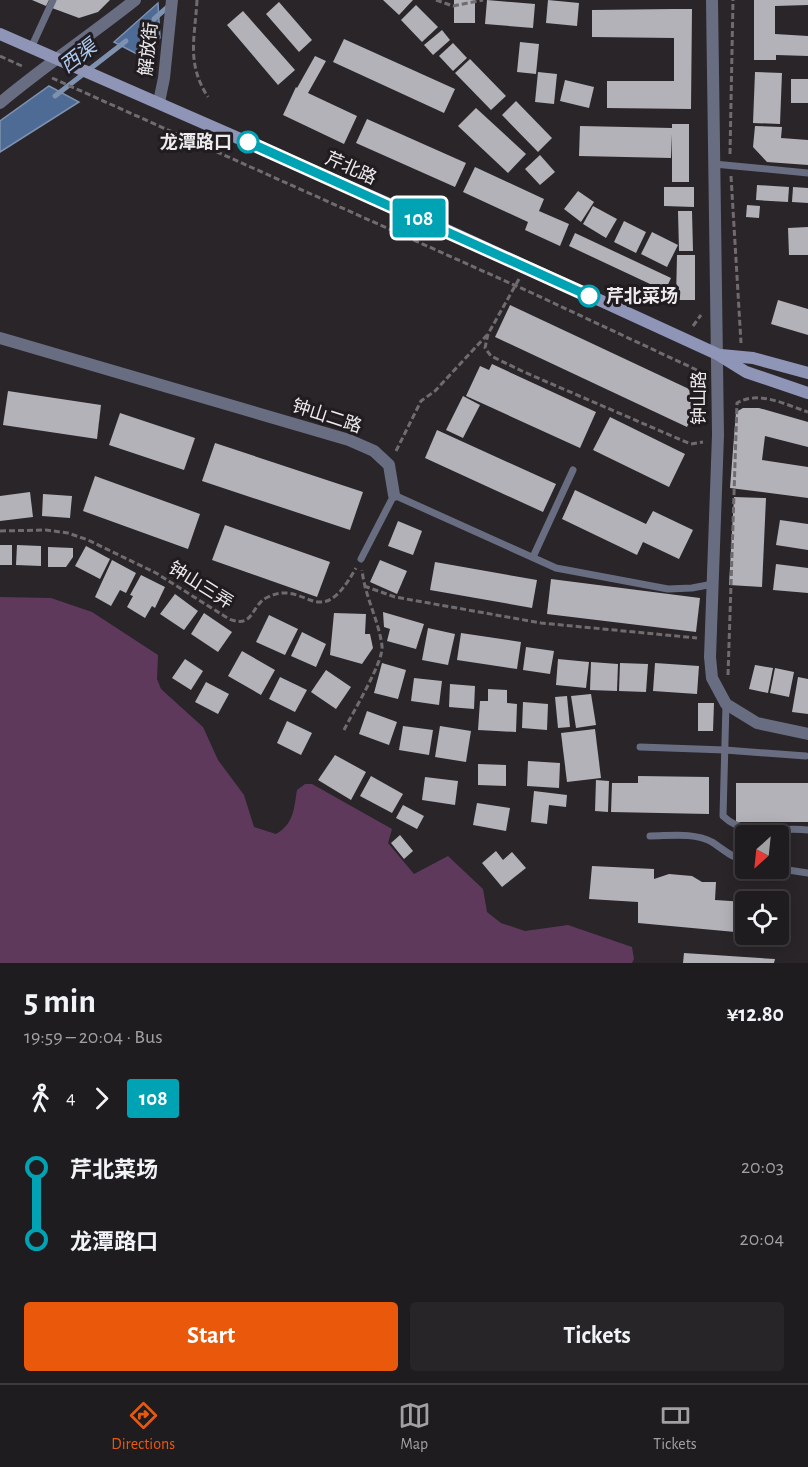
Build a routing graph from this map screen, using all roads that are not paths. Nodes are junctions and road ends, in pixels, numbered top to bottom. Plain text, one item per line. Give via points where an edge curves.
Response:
1 (53, 0) edge
2 (135, 0) edge
3 (172, 0) edge
4 (712, 0) edge
5 (0, 34) edge
6 (31, 48) junction
7 (55, 59) junction
8 (159, 102) junction
9 (0, 103) edge
10 (714, 164) junction
11 (808, 173) edge
12 (0, 338) edge
13 (717, 354) junction
14 (808, 372) edge
15 (808, 393) edge
16 (573, 470) dead end
17 (394, 495) junction
18 (533, 557) junction
19 (362, 559) road end
20 (713, 584) junction
21 (726, 704) junction
22 (808, 734) edge
23 (640, 747) dead end
24 (725, 750) junction
25 (806, 756) dead end
26 (808, 830) edge
27 (650, 836) dead end
28 (735, 858) edge
29 (789, 870) edge
30 (808, 873) edge

1 - 6 lane
2 - 7 street
3 - 8 street, 解放街
4 - 10 street, 钟山路
5 - 6 main road, 芹北路
6 - 7 main road, 芹北路
7 - 8 main road, 芹北路
7 - 9 street
8 - 13 main road, 芹北路
10 - 11 lane
10 - 13 street, 钟山路
12 - 17 street, 钟山二路 via 349,440 374,451 389,465
13 - 14 main road, 芹北路 via 753,358
13 - 15 main road, 芹北路 via 746,372
13 - 20 street, 钟山路
16 - 18 lane
17 - 18 lane
17 - 19 lane
18 - 20 lane via 583,574 668,589
20 - 21 street, 钟山路 via 712,678
21 - 22 street via 757,723
21 - 24 lane
23 - 24 lane
24 - 25 lane
24 - 26 lane via 723,816 738,827
27 - 28 lane via 694,836
29 - 30 lane

